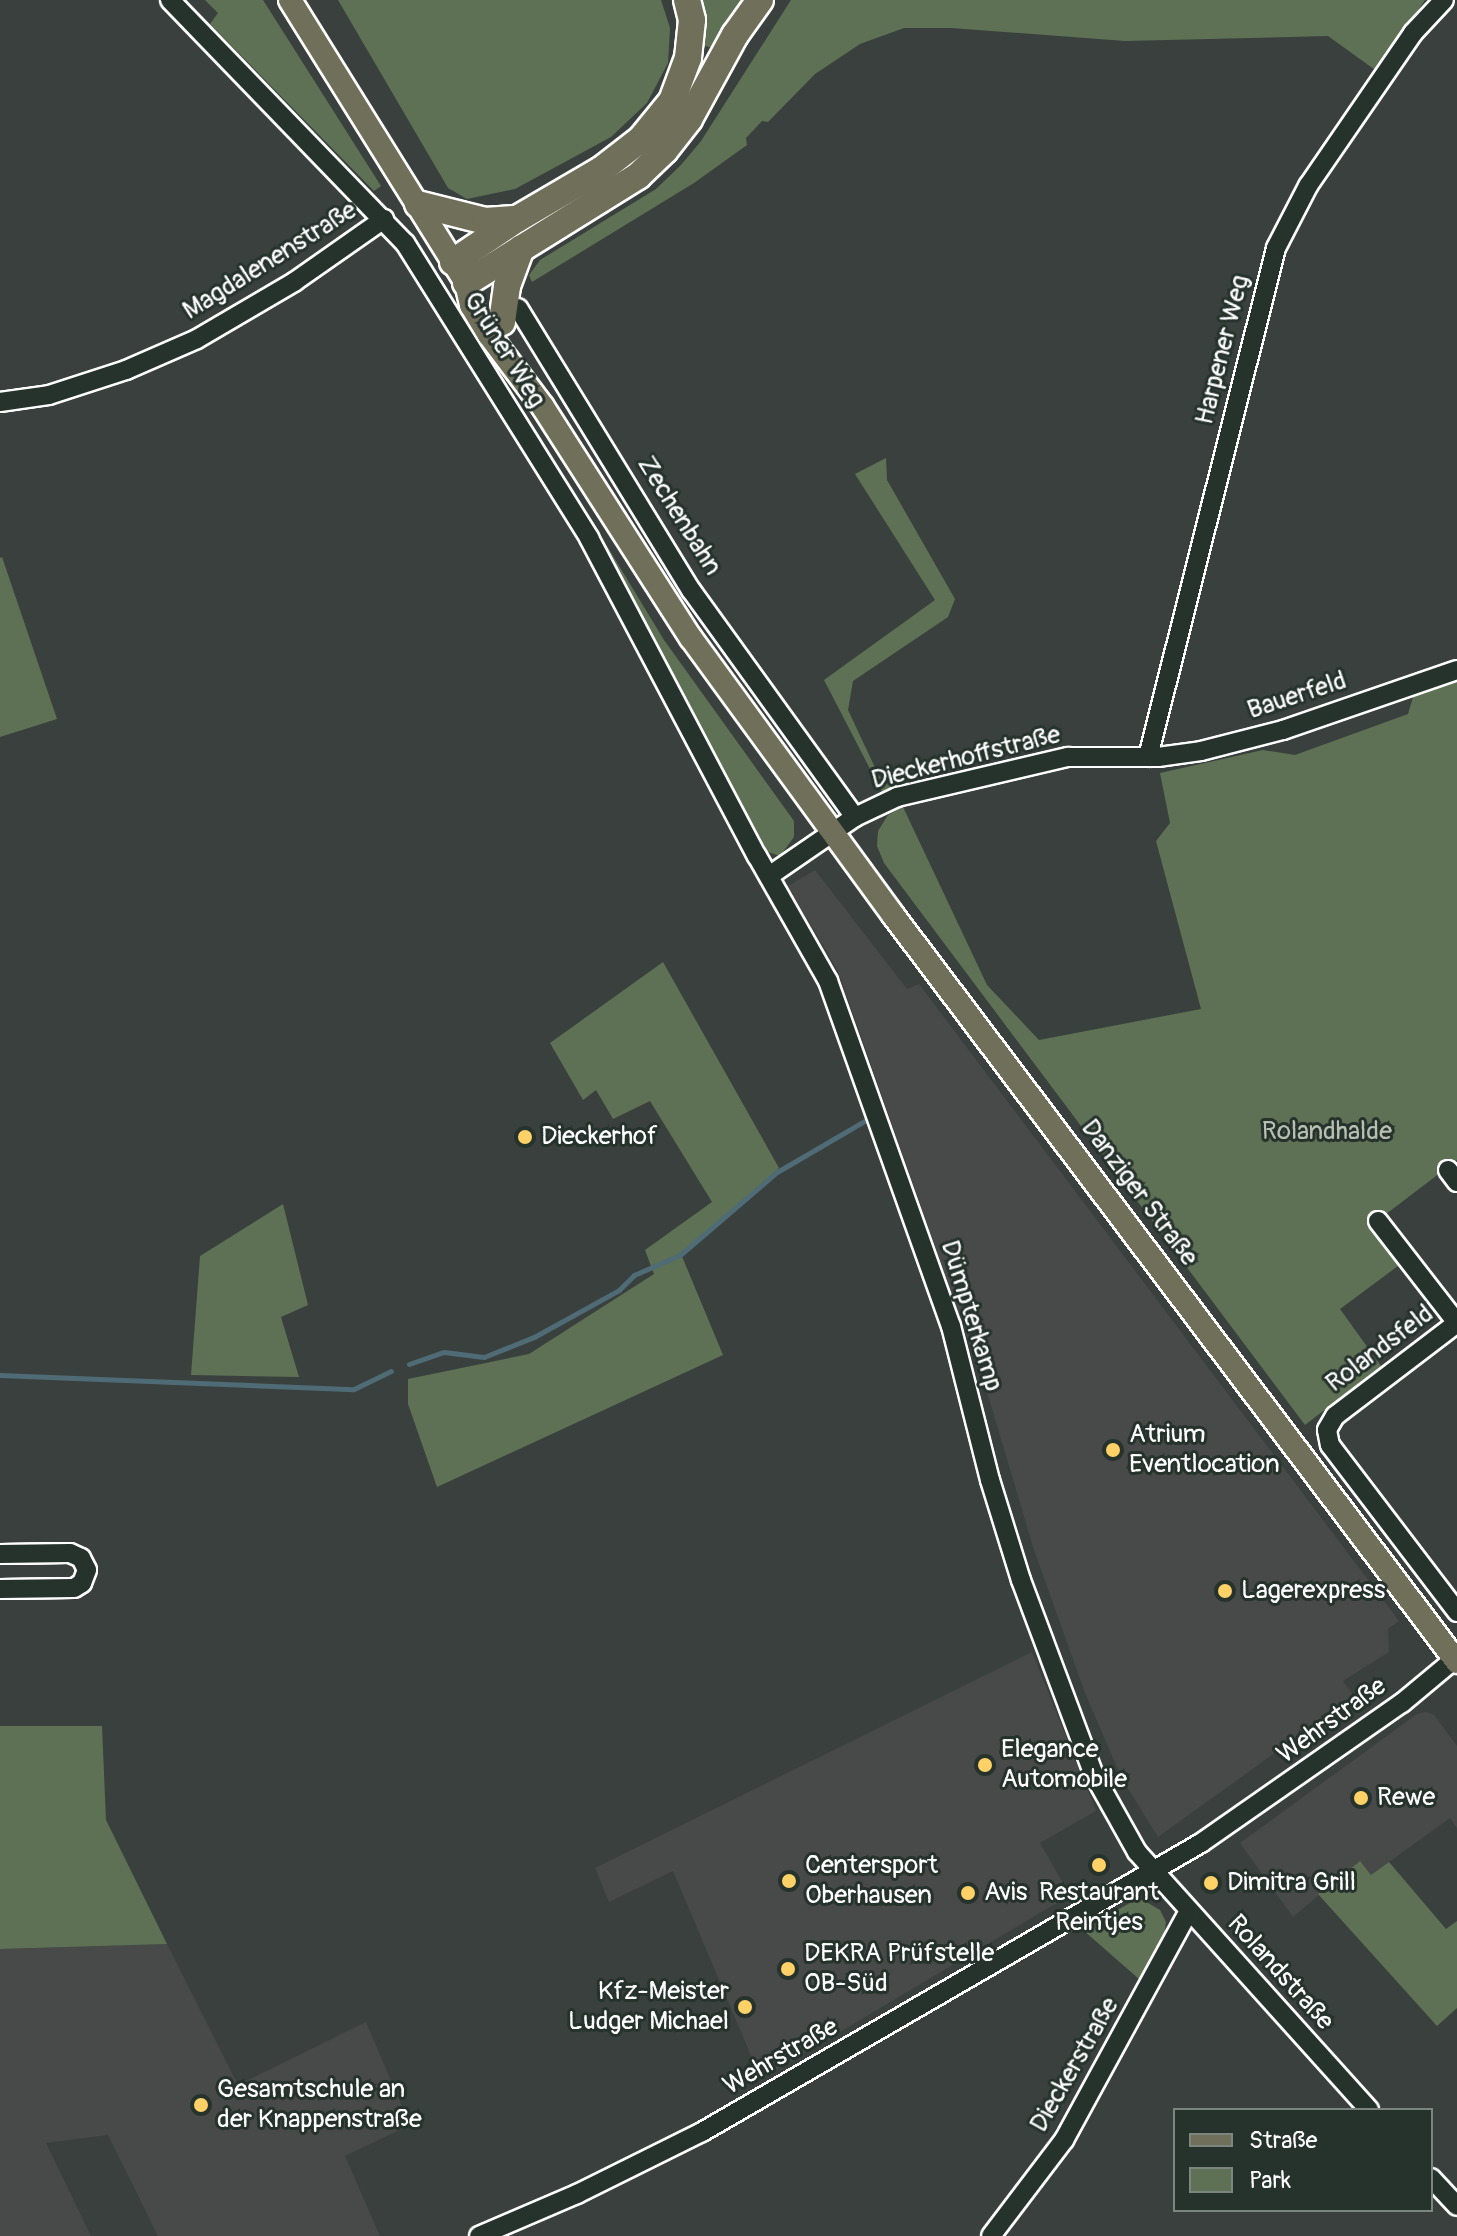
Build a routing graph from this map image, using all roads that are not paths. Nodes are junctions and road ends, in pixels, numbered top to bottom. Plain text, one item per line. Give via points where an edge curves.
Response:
1 (170, 0) edge
2 (290, 0) edge
3 (687, 0) edge
4 (760, 0) edge
5 (1444, 0) edge
6 (418, 204) junction
7 (384, 219) junction
8 (517, 219) junction
9 (521, 248) junction
10 (459, 272) junction
11 (510, 315) junction
12 (0, 402) edge
13 (543, 407) junction
14 (1457, 670) edge
15 (1148, 757) junction
16 (776, 758) joint
17 (719, 784) joint
18 (855, 817) junction
19 (832, 832) junction
20 (769, 876) junction
21 (1378, 1221) dead end
22 (1457, 1323) edge
23 (0, 1554) edge
24 (0, 1589) edge
25 (1457, 1612) edge
26 (1456, 1660) edge
27 (1154, 1871) junction
28 (1189, 1911) junction
29 (1367, 2108) edge
30 (1433, 2180) edge
31 (1457, 2206) edge
32 (479, 2236) edge
33 (991, 2236) edge

1 - 7 street, Grüner Weg
2 - 6 main road, Zechenbahn
3 - 8 highway via 692,20 688,58 672,101 641,139 601,170
4 - 9 highway via 665,150 638,176
5 - 15 street, Harpener Weg via 1413,33 1308,186 1276,248
6 - 8 highway via 485,221
6 - 10 main road, Zechenbahn
7 - 12 street, Magdalenenstraße via 294,282 197,339 49,395
7 - 17 street, Grüner Weg via 489,372 589,538
8 - 10 highway
9 - 10 highway
9 - 11 highway via 507,286
10 - 11 main road, Zechenbahn
10 - 13 main road, Zechenbahn via 489,335
11 - 13 main road, Zechenbahn
11 - 18 street, Zechenbahn via 691,590
13 - 16 main road, Zechenbahn via 691,638
14 - 15 street, Bauerfeld via 1283,730 1179,755
15 - 18 street, Dieckerhoffstraße via 1068,757 897,797
16 - 19 main road, Danziger Straße
17 - 20 street, Dümpterkamp
18 - 19 street, Dieckerhoffstraße
19 - 20 street, Dieckerhoffstraße
19 - 26 main road, Danziger Straße
20 - 27 street, Dümpterkamp via 836,1004 951,1326 990,1480 1053,1671 1108,1804
21 - 22 street, Rolandsfeld
22 - 25 street, Rolandsfeld via 1335,1416 1327,1430 1330,1445
23 - 24 street via 66,1553 86,1565 77,1587
26 - 27 street, Wehrstraße via 1247,1814
27 - 28 street, Rolandstraße
27 - 32 street, Wehrstraße via 689,2139
28 - 29 street, Rolandstraße
28 - 33 street, Dieckerstraße via 1069,2133
30 - 31 street

